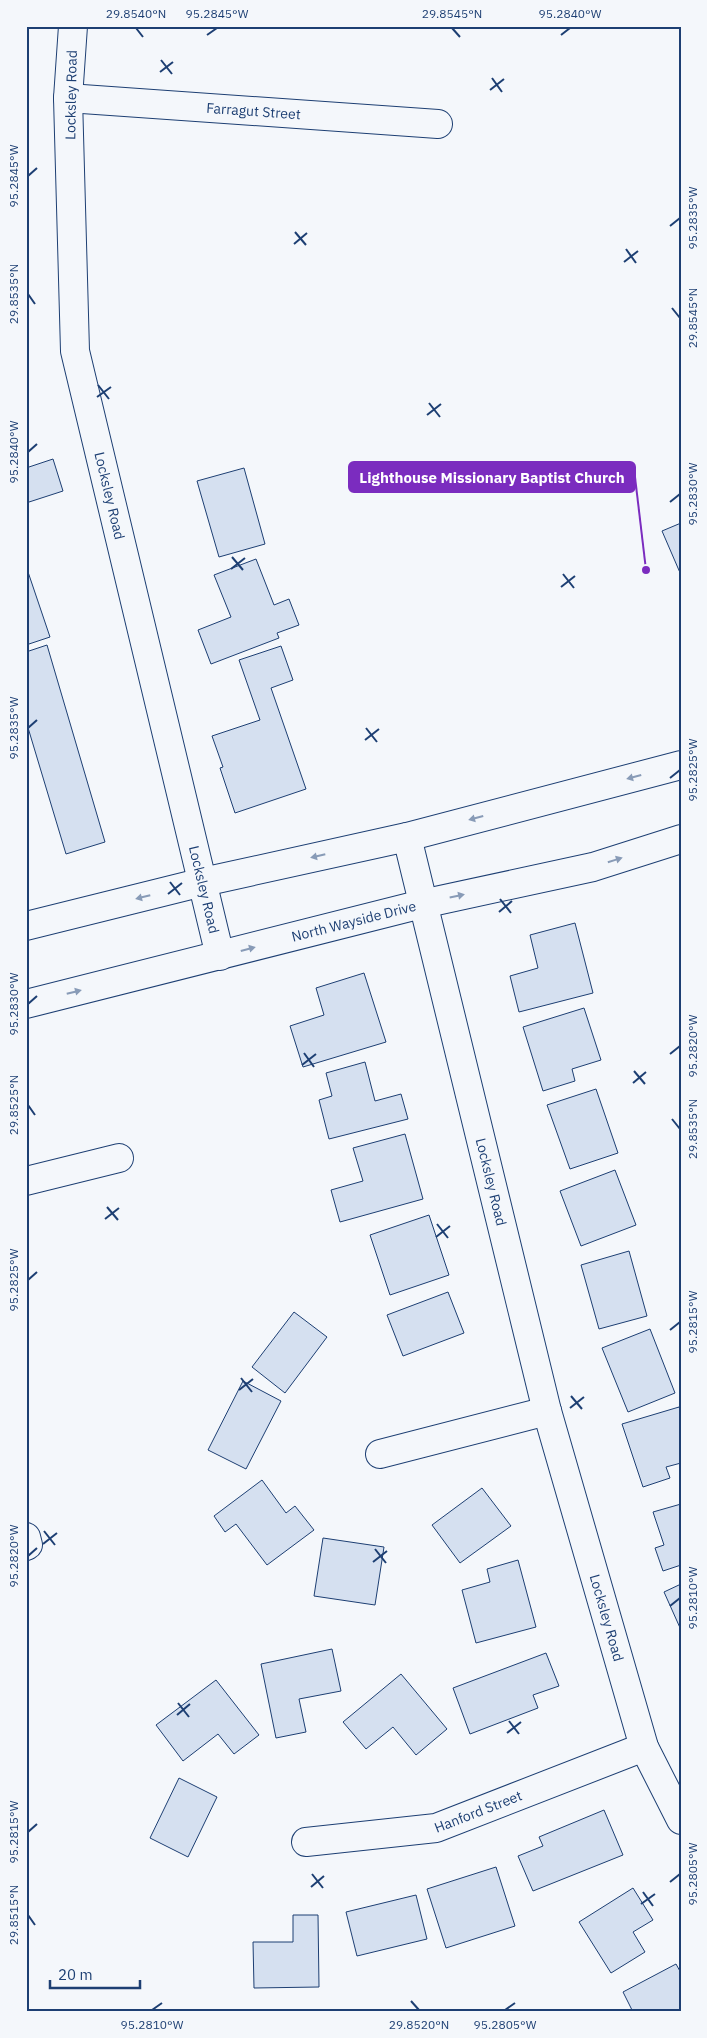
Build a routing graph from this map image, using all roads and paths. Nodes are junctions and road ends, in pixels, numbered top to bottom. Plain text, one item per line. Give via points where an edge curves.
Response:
1 (73, 26) edge
2 (68, 98) junction
3 (438, 124) dead end
4 (681, 765) edge
5 (407, 836) junction
6 (681, 839) edge
7 (203, 882) junction
8 (422, 904) junction
9 (26, 926) edge
10 (220, 956) junction
11 (26, 1004) edge
12 (119, 1158) dead end
13 (26, 1181) edge
14 (547, 1411) junction
15 (380, 1454) dead end
16 (26, 1537) edge
17 (26, 1546) edge
18 (644, 1747) junction
19 (681, 1820) edge
20 (306, 1842) dead end

1 - 2 street, Locksley Road
2 - 3 street, Farragut Street
2 - 7 street, Locksley Road via 75,352
4 -> 5 street
5 -> 7 street
5 - 8 street, Locksley Road
8 -> 6 street, North Wayside Drive via 593,867
7 -> 9 street
7 - 10 street, Locksley Road
10 -> 8 street, North Wayside Drive
8 - 14 street, Locksley Road
11 -> 10 street, North Wayside Drive
12 - 13 street
14 - 15 street
14 - 18 street, Locksley Road
16 - 17 street
18 - 19 street, Locksley Road
18 - 20 street, Hanford Street via 436,1828

